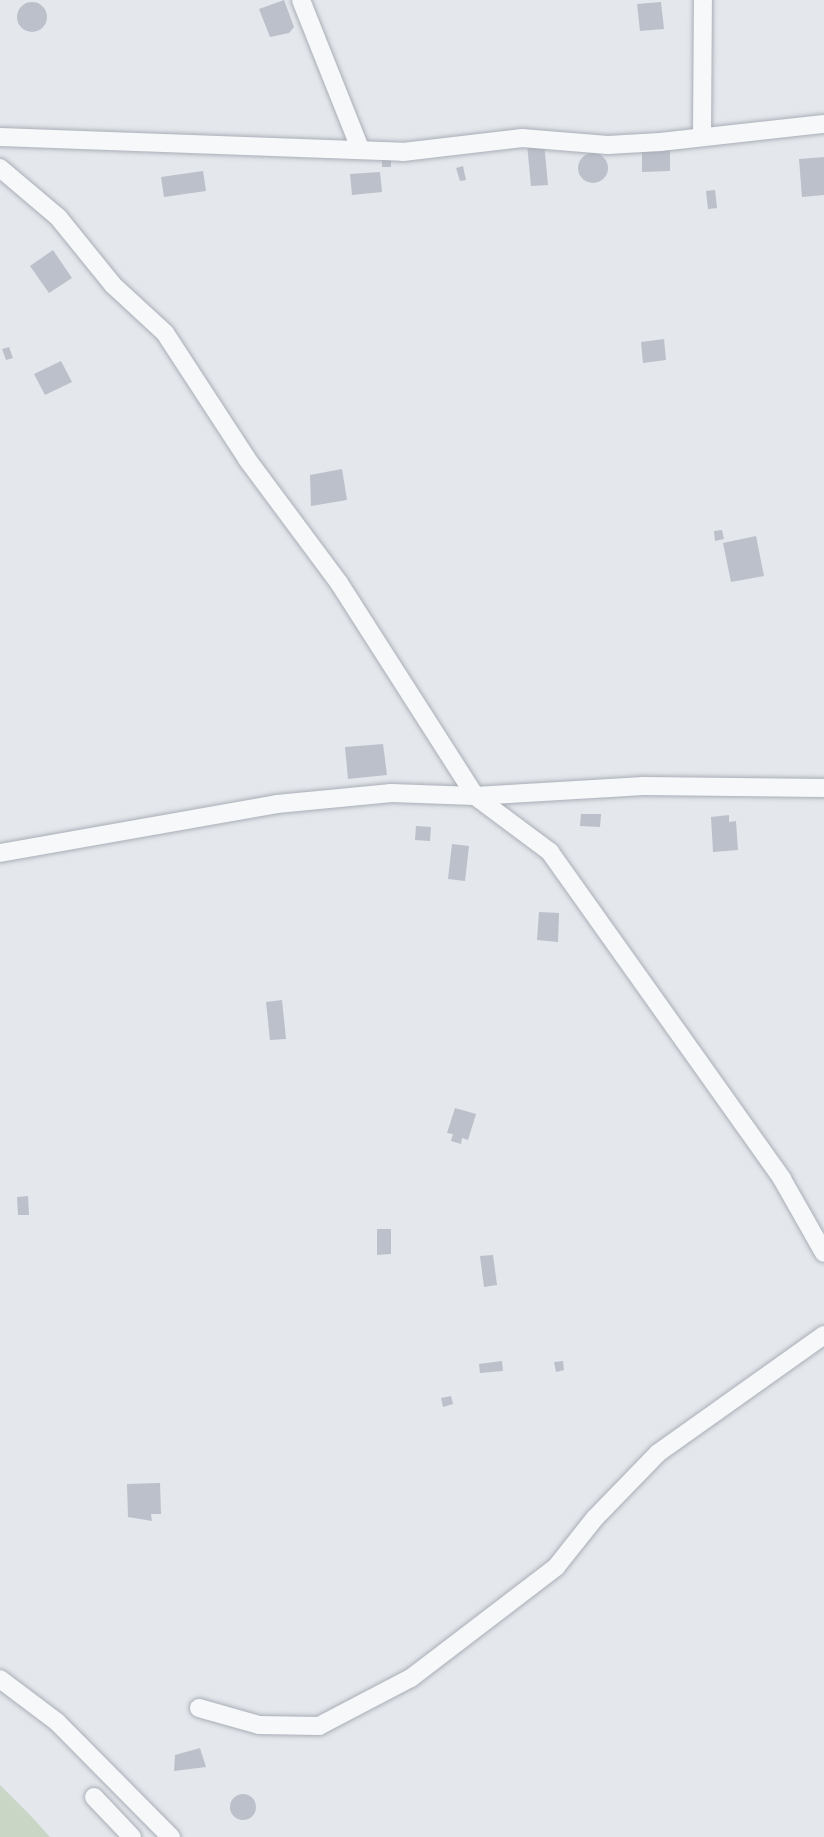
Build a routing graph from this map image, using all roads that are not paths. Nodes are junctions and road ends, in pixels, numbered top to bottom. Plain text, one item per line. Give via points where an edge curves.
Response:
1 (301, 0) edge
2 (703, 0) edge
3 (824, 124) edge
4 (702, 134) junction
5 (0, 137) edge
6 (360, 148) junction
7 (0, 168) edge
8 (824, 788) edge
9 (475, 796) junction
10 (0, 853) edge
11 (824, 1253) edge
12 (824, 1335) edge
13 (0, 1679) edge
14 (199, 1708) dead end
15 (94, 1797) dead end
16 (132, 1837) edge
17 (171, 1837) edge

1 - 6 street
2 - 4 street
3 - 4 street
4 - 6 street via 608,145 522,138 430,150
5 - 6 street
7 - 9 street via 58,217 113,285 165,333 247,459 339,583
8 - 9 street via 644,786
9 - 10 street via 391,793 277,804
9 - 11 street via 550,852 782,1179
12 - 14 street via 658,1453 556,1567 411,1678 319,1726 259,1725
13 - 17 street via 57,1722
15 - 16 street

